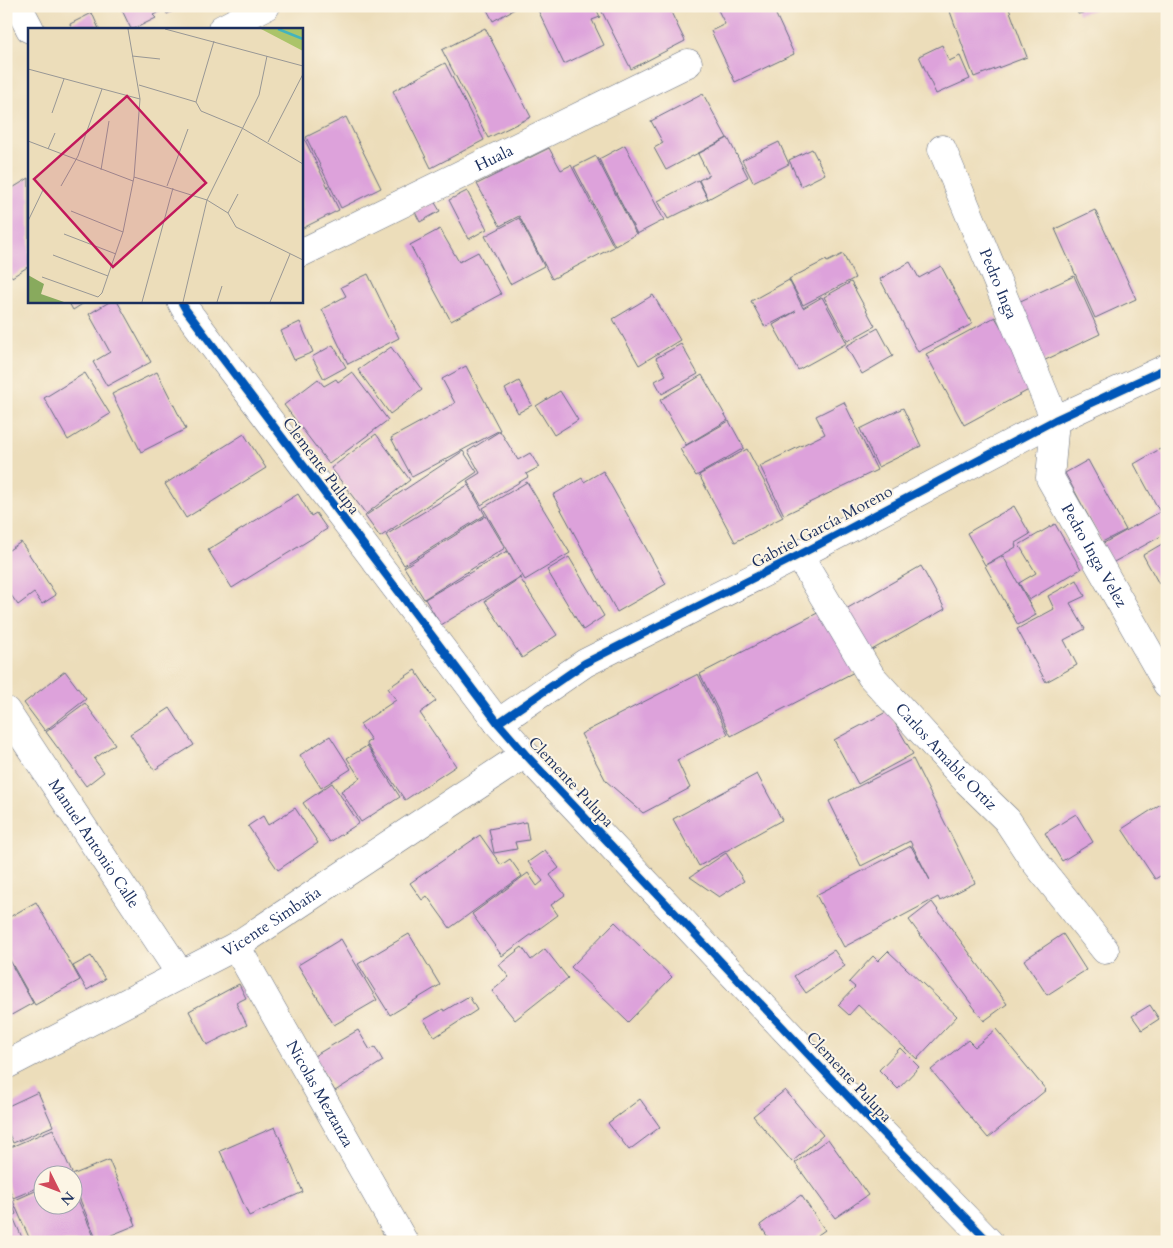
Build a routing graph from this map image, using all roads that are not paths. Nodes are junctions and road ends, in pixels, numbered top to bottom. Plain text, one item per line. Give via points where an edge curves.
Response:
1 (18, 6) edge
2 (266, 6) edge
3 (29, 28) edge
4 (224, 28) edge
5 (688, 63) dead end
6 (942, 149) dead end
7 (302, 253) edge
8 (190, 304) edge
9 (1167, 368) edge
10 (1055, 420) junction
11 (799, 556) junction
12 (1167, 684) edge
13 (6, 711) edge
14 (498, 723) junction
15 (525, 754) junction
16 (236, 946) junction
17 (1105, 950) dead end
18 (181, 975) junction
19 (6, 1065) edge
20 (404, 1242) edge
21 (989, 1242) edge

1 - 3 street
2 - 4 street
5 - 7 street, Huala
6 - 10 street, Pedro Inga
8 - 14 street, Clemente Pulupa
9 - 10 street, Gabriel García Moreno
10 - 11 street, Gabriel García Moreno
10 - 12 street, Pedro Inga Velez via 1050,478
11 - 14 street, Gabriel García Moreno via 585,663
11 - 17 street, Carlos Amable Ortiz via 871,676 1007,820 1032,858
13 - 18 street, Manuel Antonio Calle
14 - 15 street, Clemente Pulupa
15 - 16 street, Vicente Simbaña
15 - 21 street, Clemente Pulupa
16 - 18 street, Vicente Simbaña
16 - 20 street, Nicolas Meztanza
18 - 19 street, Vicente Simbaña

